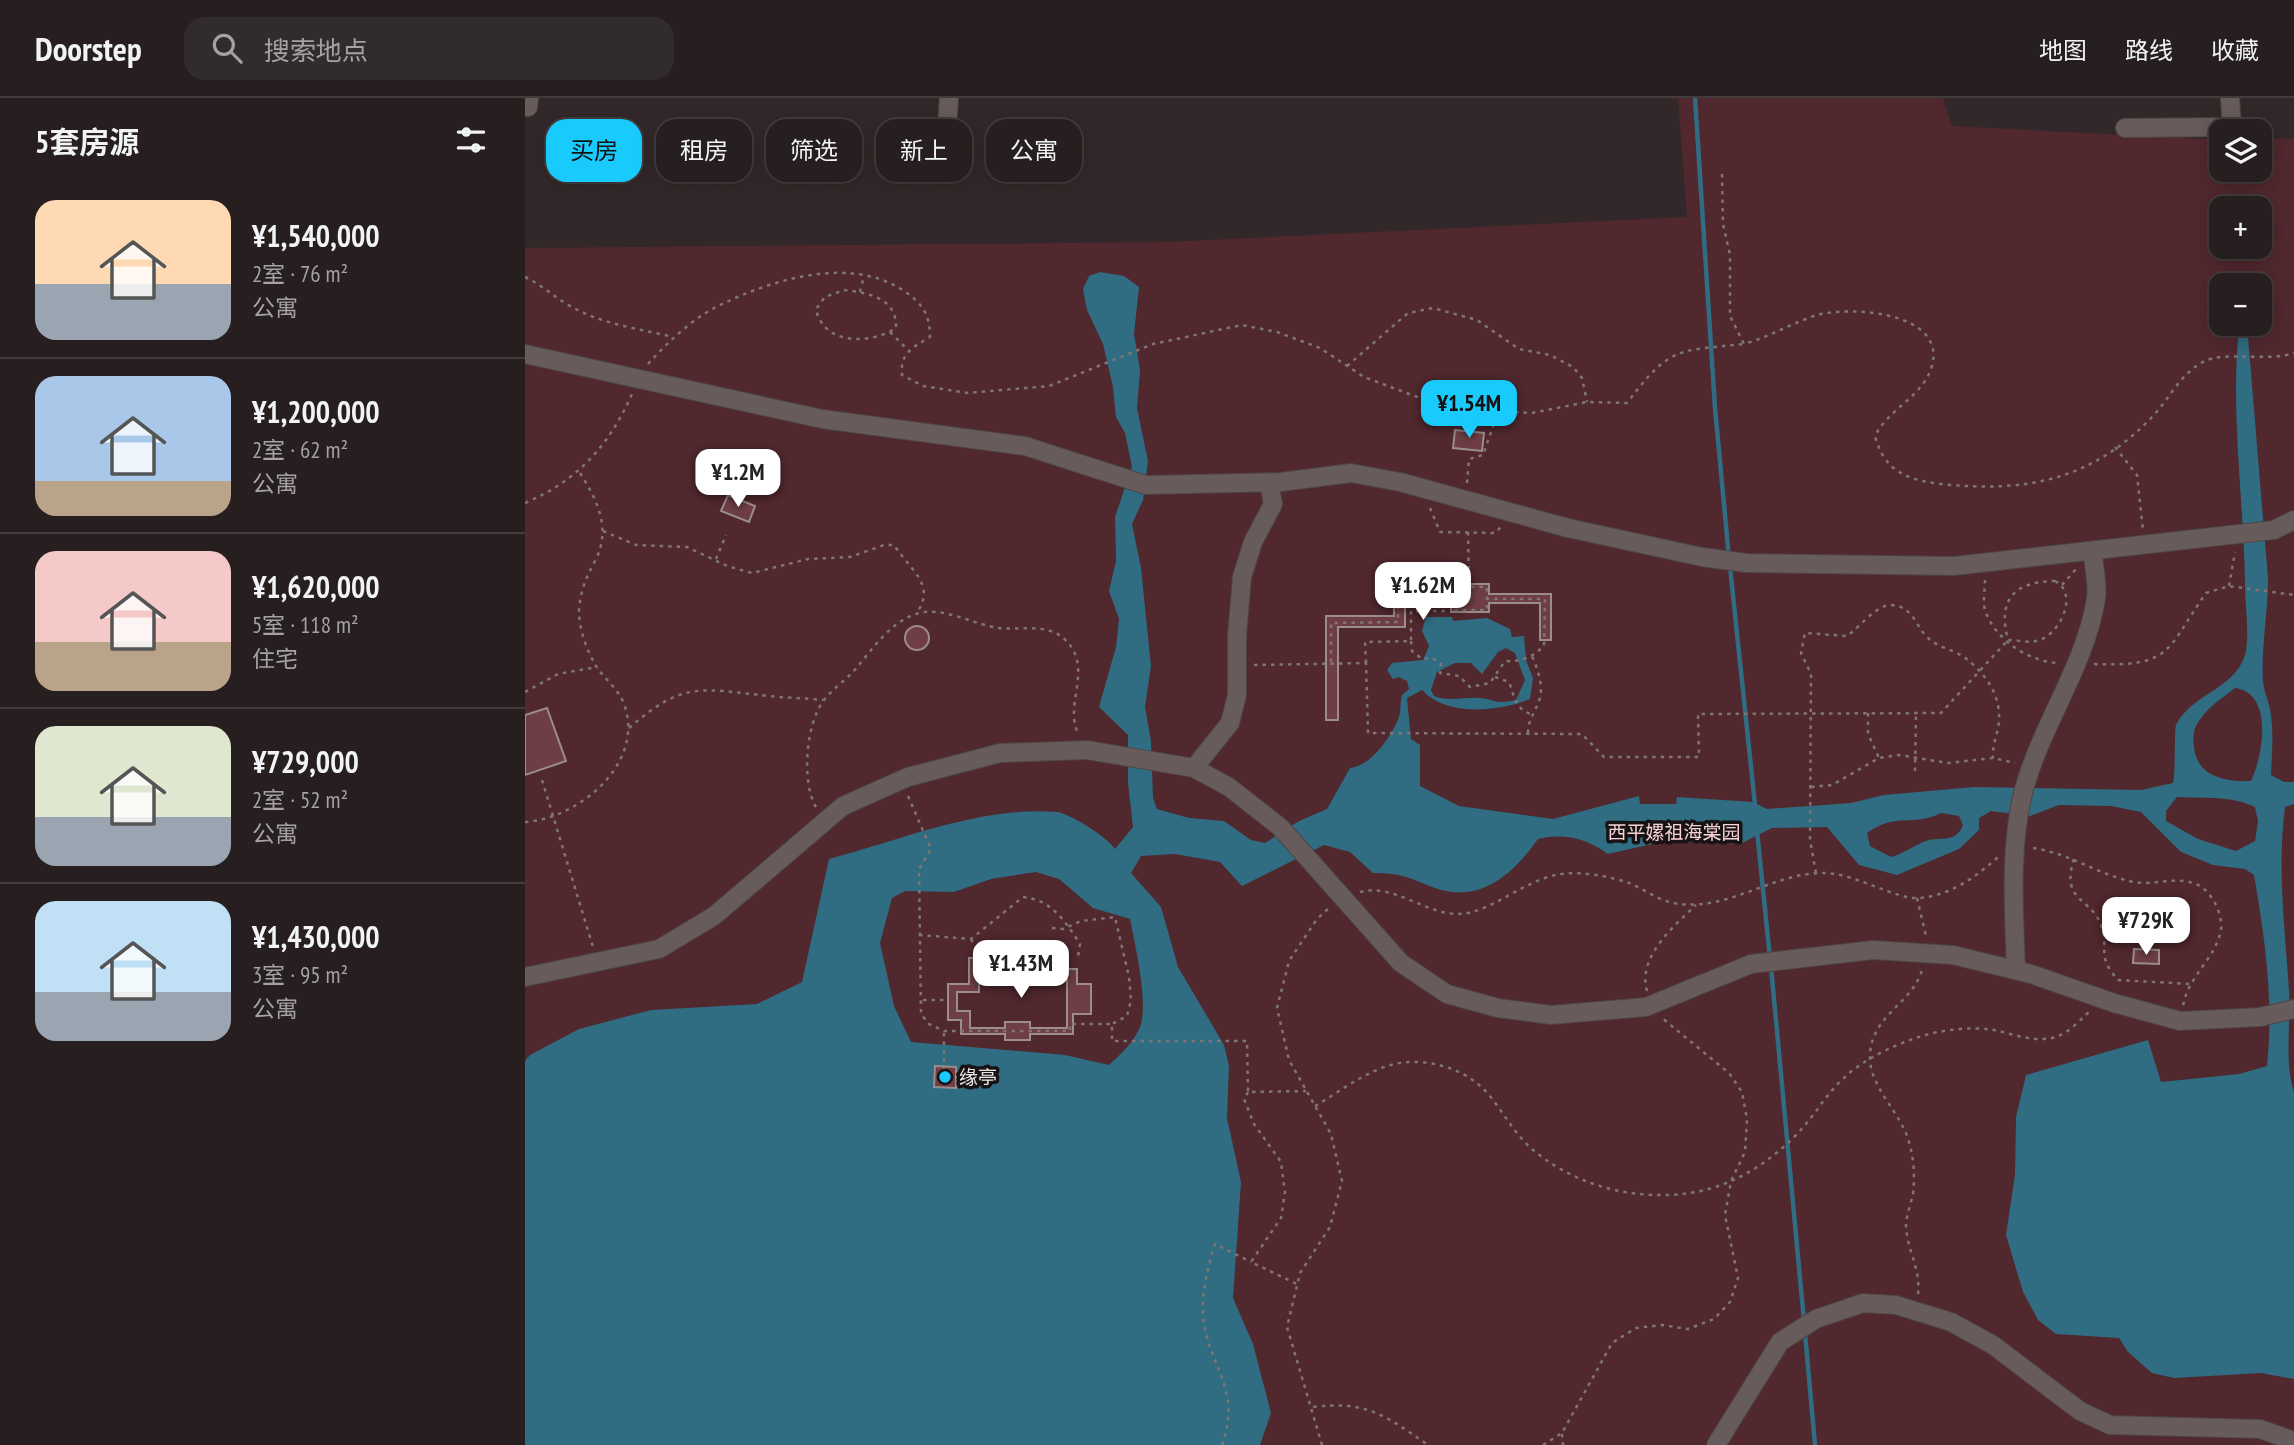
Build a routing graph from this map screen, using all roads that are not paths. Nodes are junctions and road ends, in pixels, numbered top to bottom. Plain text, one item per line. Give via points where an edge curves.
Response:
1 (949, 98) edge
2 (2230, 98) edge
3 (948, 119) edge
4 (2125, 128) dead end
5 (525, 354) edge
6 (1269, 483) junction
7 (2294, 520) edge
8 (2092, 551) junction
9 (1194, 768) junction
10 (2017, 970) junction
11 (525, 977) edge
12 (2294, 1009) edge
13 (2294, 1441) edge
14 (1716, 1445) edge

1 - 3 street
2 - 4 street via 2232,127
5 - 6 street via 821,419 1025,446 1146,485
6 - 8 street via 1351,473 1702,557 1746,563 1954,566
6 - 9 street via 1273,504 1253,542 1242,577 1237,695 1230,723
7 - 8 street via 2274,530
8 - 10 street via 2096,597 2075,664 2024,787 2017,823
9 - 10 street via 1229,787 1280,827 1401,963 1447,994 1498,1008 1551,1015 1652,1004 1751,964 1873,950 1953,955
9 - 11 street via 1087,750 1000,753 901,780 843,806 714,916 659,949
10 - 12 street via 2180,1021 2260,1017
13 - 14 street via 2260,1429 2110,1426 2080,1411 1993,1345 1951,1322 1896,1305 1863,1303 1816,1319 1780,1342

